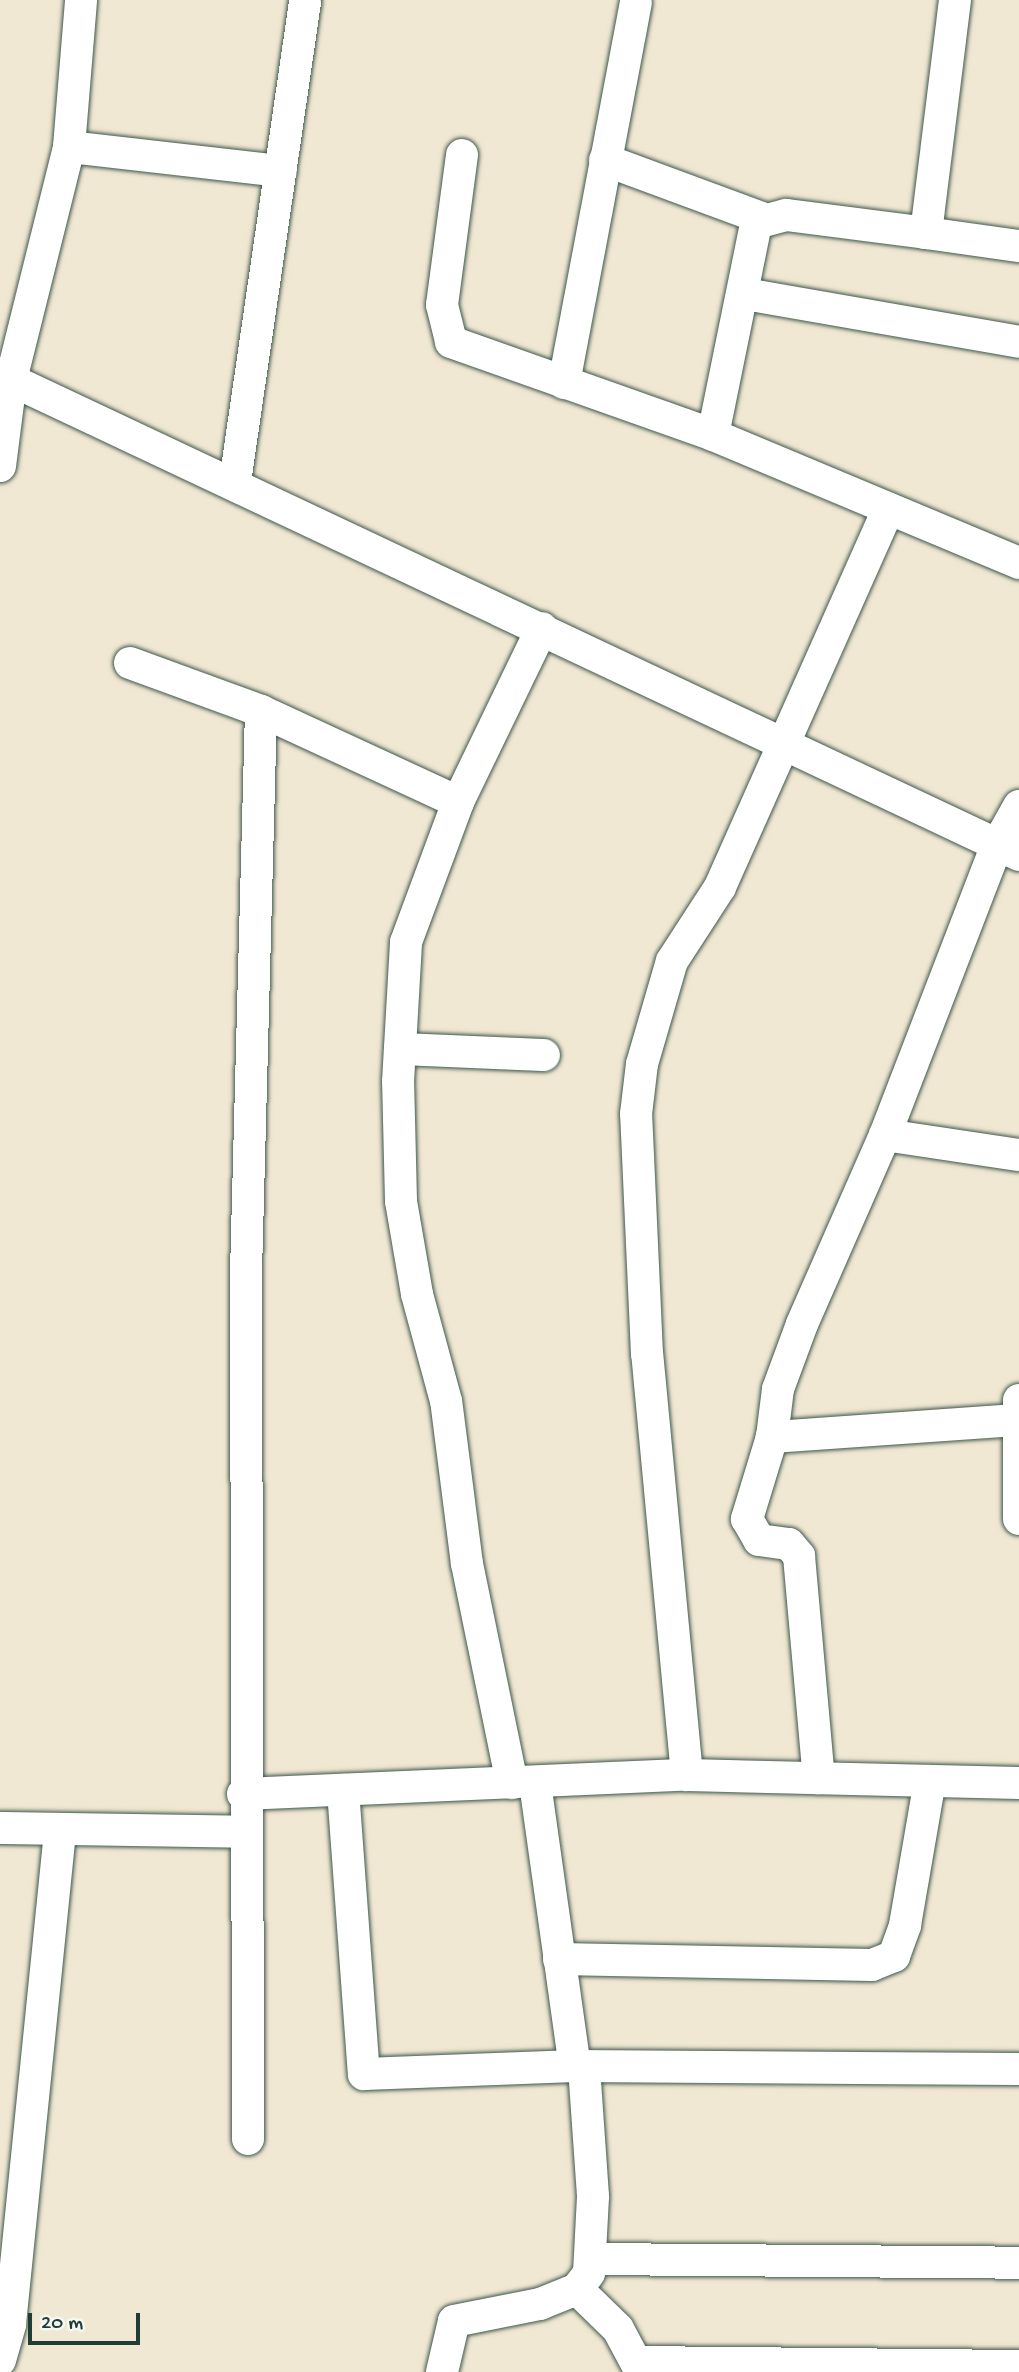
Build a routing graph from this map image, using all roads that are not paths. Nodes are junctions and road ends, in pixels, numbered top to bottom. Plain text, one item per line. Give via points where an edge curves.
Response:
1 (81, 0) edge
2 (305, 0) edge
3 (955, 0) edge
4 (636, 3) dead end
5 (69, 147) junction
6 (462, 155) dead end
7 (605, 160) junction
8 (281, 170) junction
9 (762, 218) junction
10 (926, 233) junction
11 (1019, 246) edge
12 (746, 294) junction
13 (1019, 342) edge
14 (11, 380) junction
15 (564, 383) junction
16 (713, 435) junction
17 (0, 466) edge
18 (235, 482) junction
19 (888, 509) junction
20 (1019, 564) edge
21 (542, 628) junction
22 (130, 663) dead end
23 (261, 711) junction
24 (779, 746) junction
25 (458, 802) junction
26 (1019, 806) edge
27 (1008, 850) edge
28 (400, 1049) junction
29 (544, 1055) dead end
30 (885, 1135) junction
31 (1019, 1155) edge
32 (1018, 1410) edge
33 (772, 1437) junction
34 (1019, 1519) edge
35 (687, 1775) junction
36 (819, 1778) junction
37 (930, 1781) junction
38 (523, 1783) junction
39 (1019, 1783) edge
40 (343, 1790) junction
41 (243, 1794) junction
42 (0, 1828) edge
43 (60, 1832) junction
44 (244, 1832) junction
45 (559, 1959) junction
46 (580, 2066) junction
47 (1019, 2069) edge
48 (248, 2139) dead end
49 (593, 2259) junction
50 (1019, 2263) edge
51 (577, 2289) junction
52 (4, 2363) edge
53 (1019, 2366) edge
54 (639, 2367) edge
55 (949, 2369) edge
56 (442, 2372) edge

1 - 5 street
2 - 8 street
3 - 10 street
4 - 7 street
5 - 8 street
5 - 14 street
6 - 15 street via 442,305 445,335
7 - 9 street
7 - 15 street
8 - 18 street
9 - 10 street via 786,215
9 - 12 street via 751,237
10 - 11 street
12 - 13 street
12 - 16 street
14 - 17 street
14 - 18 street
15 - 16 street
16 - 19 street
18 - 21 street
19 - 20 street
19 - 24 street
21 - 24 street
21 - 25 street
22 - 23 street
23 - 25 street
23 - 41 street via 246,1272
24 - 27 street
24 - 35 street via 720,887 672,961 642,1064 636,1114 647,1354
25 - 28 street via 405,942
26 - 27 street
27 - 30 street
28 - 29 street
28 - 38 street via 401,1201 417,1294 446,1401 467,1564
30 - 31 street
30 - 33 street via 802,1324 778,1389
32 - 33 street
32 - 34 street
33 - 36 street via 747,1519 759,1540 789,1544 799,1556
35 - 36 street
35 - 38 street
36 - 37 street
37 - 39 street
37 - 45 street via 905,1925 894,1956 872,1965
38 - 40 street
38 - 45 street
40 - 41 street
40 - 46 street via 364,2074
41 - 44 street
42 - 43 street
43 - 44 street
43 - 52 street
44 - 48 street
45 - 46 street
46 - 47 street
46 - 49 street
49 - 50 street
49 - 51 street
51 - 54 street via 618,2329
51 - 56 street via 540,2304 454,2321
53 - 55 street
54 - 55 street

